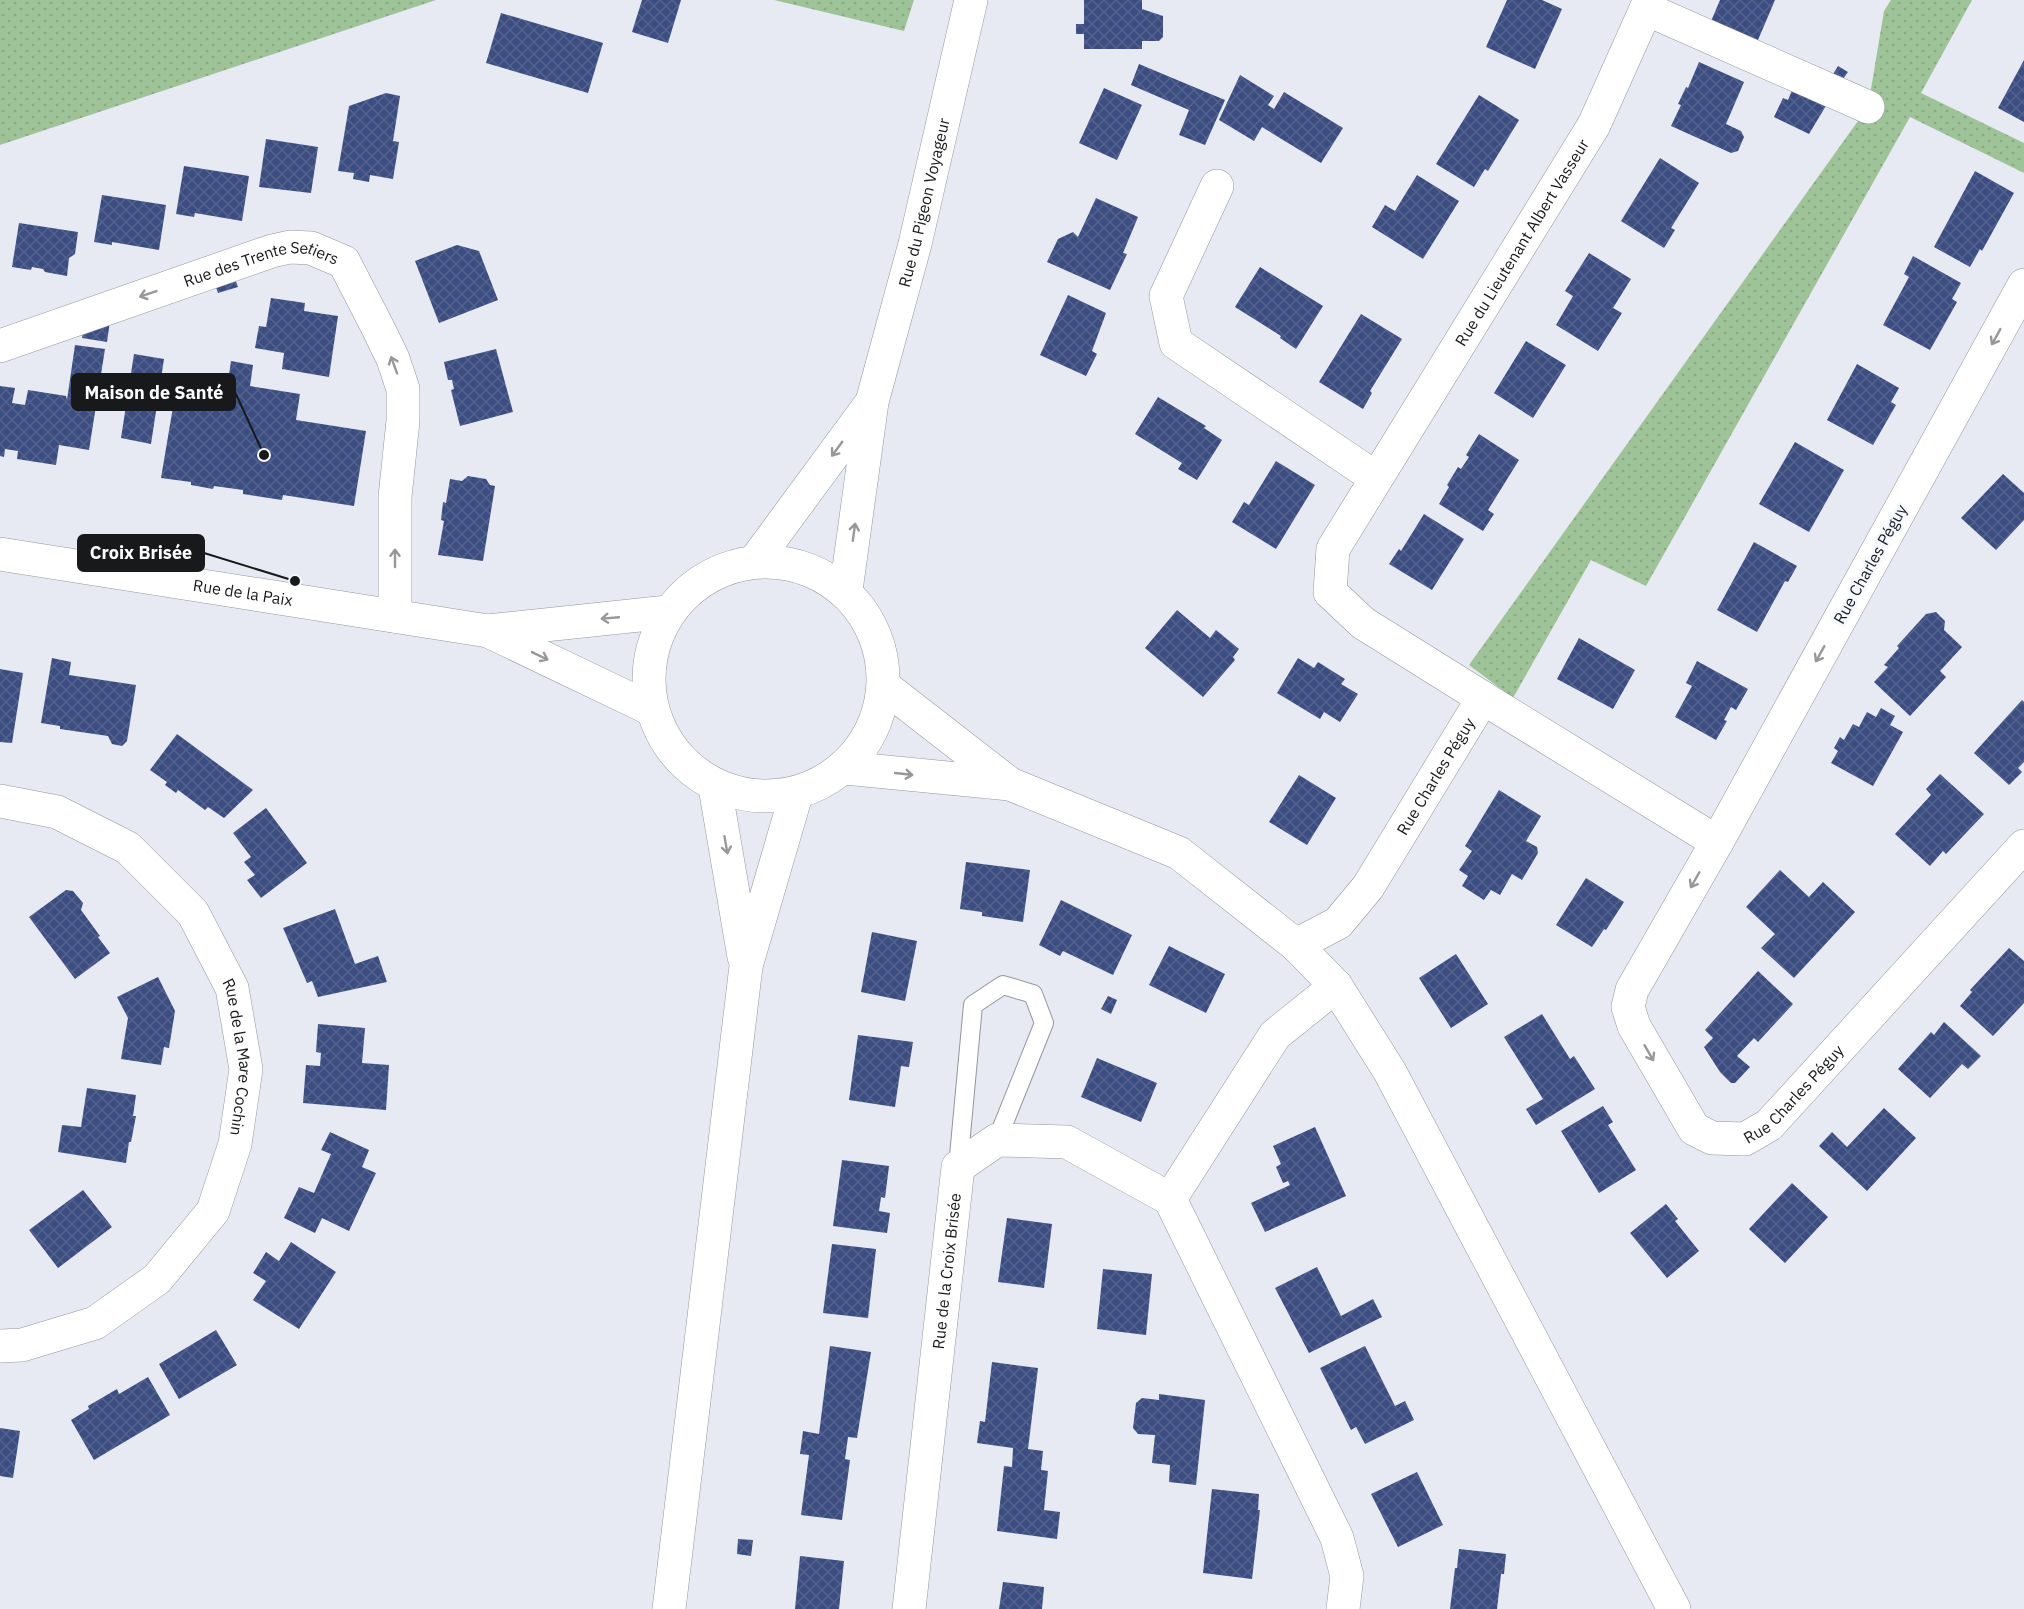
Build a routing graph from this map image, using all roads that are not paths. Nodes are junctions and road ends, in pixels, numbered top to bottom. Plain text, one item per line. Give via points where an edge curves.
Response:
1 (971, 0) edge
2 (1648, 4) edge
3 (1868, 107) dead end
4 (1217, 186) dead end
5 (2024, 285) edge
6 (0, 346) edge
7 (872, 402) junction
8 (1376, 478) junction
9 (0, 554) edge
10 (755, 561) junction
11 (846, 590) junction
12 (668, 612) junction
13 (395, 616) junction
14 (488, 631) junction
15 (885, 687) junction
16 (1483, 698) junction
17 (651, 709) junction
18 (845, 768) junction
19 (1010, 784) junction
20 (715, 787) junction
21 (796, 795) junction
22 (0, 801) edge
23 (1717, 842) junction
24 (2024, 846) edge
25 (1296, 945) junction
26 (746, 966) junction
27 (1336, 986) junction
28 (997, 1140) junction
29 (958, 1167) junction
30 (1170, 1198) junction
31 (0, 1346) edge
32 (669, 1609) edge
33 (909, 1609) edge
34 (1343, 1609) edge
35 (1674, 1609) edge

1 - 7 street, Rue du Pigeon Voyageur via 915,244
2 - 3 street
2 - 8 street, Rue du Lieutenant Albert Vasseur via 1594,125
4 - 8 street via 1166,296 1176,344
5 -> 23 street, Rue Charles Péguy
13 -> 6 street, Rue des Trente Setiers via 395,497 403,389 393,359 344,262 311,248 272,251
7 -> 10 street, Rue du Pigeon Voyageur
11 -> 7 street, Rue du Pigeon Voyageur
8 - 16 street, Rue du Lieutenant Albert Vasseur via 1333,549 1330,592 1363,622
9 - 13 street, Rue de la Paix
10 - 11 street via 804,566
10 - 12 street via 706,577
11 - 15 street via 877,634
12 -> 14 street, Rue de la Paix
12 - 17 street via 649,659
13 - 14 street, Rue de la Paix
14 -> 17 street, Rue de la Paix
15 - 18 street via 873,731
15 - 19 street
16 - 23 street
16 - 25 street, Rue Charles Péguy via 1368,887 1338,923
17 - 20 street via 674,755
18 -> 19 street
18 - 21 street
19 - 25 street via 1179,853
20 - 21 street via 755,797
20 -> 26 street
21 - 26 street
22 - 31 street, Rue de la Mare Cochin via 57,812 128,848 193,913 232,988 246,1069 235,1144 213,1211 157,1279 95,1323 22,1345
23 -> 24 street, Rue Charles Péguy via 1632,990 1628,1007 1634,1026 1694,1129 1712,1138 1744,1138 1769,1125
25 - 27 street
26 - 32 street
27 - 30 street via 1275,1035
27 - 35 street via 1390,1072
28 - 29 street
28 - 29 lane via 1044,1023 1033,994 1003,985 973,1005
28 - 30 street via 1067,1142
29 - 33 street, Rue de la Croix Brisée
30 - 34 street via 1337,1538 1347,1576

